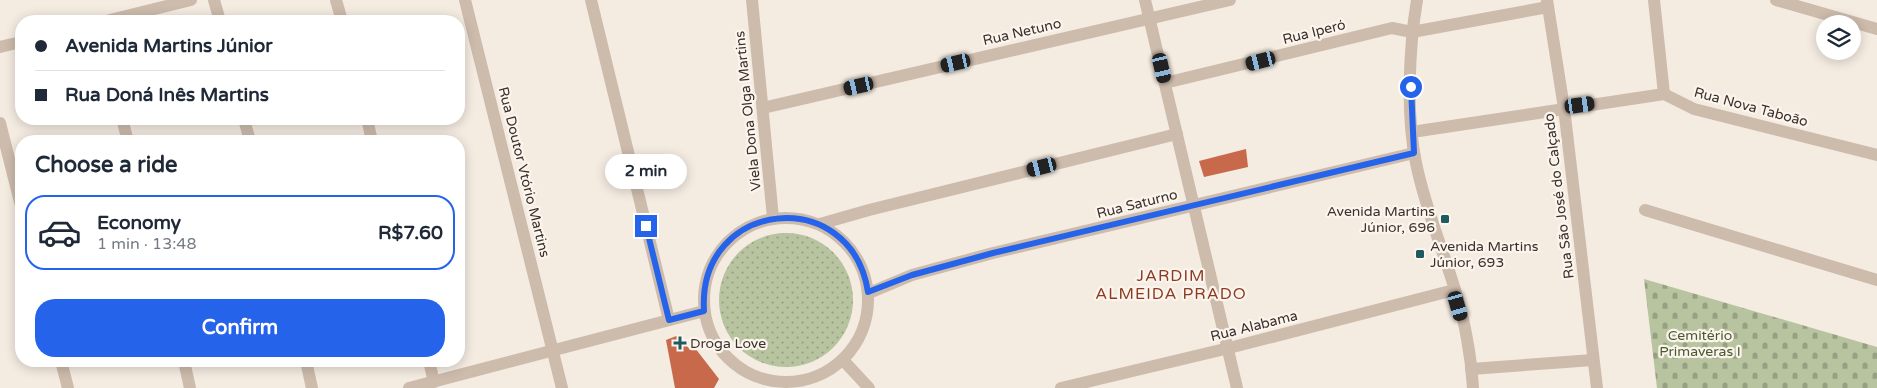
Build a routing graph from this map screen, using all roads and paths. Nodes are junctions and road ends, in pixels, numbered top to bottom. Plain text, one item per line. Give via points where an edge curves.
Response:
1 (192, 0) edge
2 (214, 0) edge
3 (336, 0) edge
4 (465, 0) edge
5 (591, 0) edge
6 (752, 0) edge
7 (1145, 0) edge
8 (1230, 0) edge
9 (1417, 0) edge
10 (1654, 0) edge
11 (1776, 0) edge
12 (1548, 3) edge
13 (131, 15) edge
14 (218, 15) edge
15 (340, 15) edge
16 (1149, 18) junction
17 (1877, 29) edge
18 (1412, 32) junction
19 (15, 43) edge
20 (0, 47) edge
21 (1165, 84) junction
22 (1664, 94) junction
23 (763, 108) junction
24 (1564, 108) junction
25 (0, 123) edge
26 (1412, 132) junction
27 (1177, 134) junction
28 (1414, 153) junction
29 (1877, 155) edge
30 (15, 182) edge
31 (1194, 206) junction
32 (1645, 210) dead end
33 (773, 218) junction
34 (820, 224) junction
35 (1877, 280) edge
36 (1454, 290) junction
37 (868, 292) junction
38 (704, 311) junction
39 (669, 320) junction
40 (1229, 348) junction
41 (553, 352) junction
42 (843, 360) junction
43 (1593, 360) junction
44 (63, 367) edge
45 (185, 367) edge
46 (307, 367) edge
47 (430, 367) edge
48 (1471, 369) junction
49 (434, 382) junction
50 (809, 383) edge
51 (775, 385) edge
52 (68, 388) edge
53 (190, 388) edge
54 (312, 388) edge
55 (409, 388) edge
56 (562, 388) edge
57 (869, 388) edge
58 (1061, 388) edge
59 (1238, 388) edge
60 (1473, 388) edge
61 (1597, 388) edge

1 - 13 street
2 - 14 street
3 - 15 street
4 - 41 street, Rua Doutor Vtório Martins
5 - 39 street
6 - 23 street, Viela Dona Olga Martins
7 - 16 street
8 - 16 street, Rua Netuno
9 - 18 street
10 - 22 street
11 - 17 street
12 - 18 street, Rua Iperó
12 - 24 street, Rua São José do Calçado
16 - 21 street
16 - 23 street, Rua Netuno
18 - 21 street, Rua Iperó via 1392,28
18 - 26 street
19 - 20 street
21 - 27 street
22 - 24 street
22 - 29 street, Rua Nova Taboão via 1694,109
23 - 33 street, Viela Dona Olga Martins
24 - 26 street
24 - 43 street, Rua São José do Calçado
25 - 30 street
26 - 28 street
27 - 31 street
27 - 34 street
28 - 31 street, Rua Saturno
28 - 36 street
31 - 37 street, Rua Saturno via 939,268
31 - 40 street
32 - 35 street
33 - 34 street via 797,218
33 - 38 street via 746,228 719,252 704,284
34 - 37 street via 841,238 853,252 863,268
36 - 40 street, Rua Alabama
36 - 48 street via 1467,338
37 - 42 street via 863,329
38 - 39 street
38 - 51 street via 712,337 727,358 748,373
39 - 41 street
40 - 58 street, Rua Alabama
40 - 59 street
41 - 49 street
41 - 56 street, Rua Doutor Vtório Martins
42 - 50 street
42 - 57 street
43 - 48 street
43 - 61 street, Rua São José do Calçado
44 - 52 street
45 - 53 street
46 - 54 street
47 - 49 street
48 - 60 street
49 - 55 street
50 - 51 street

